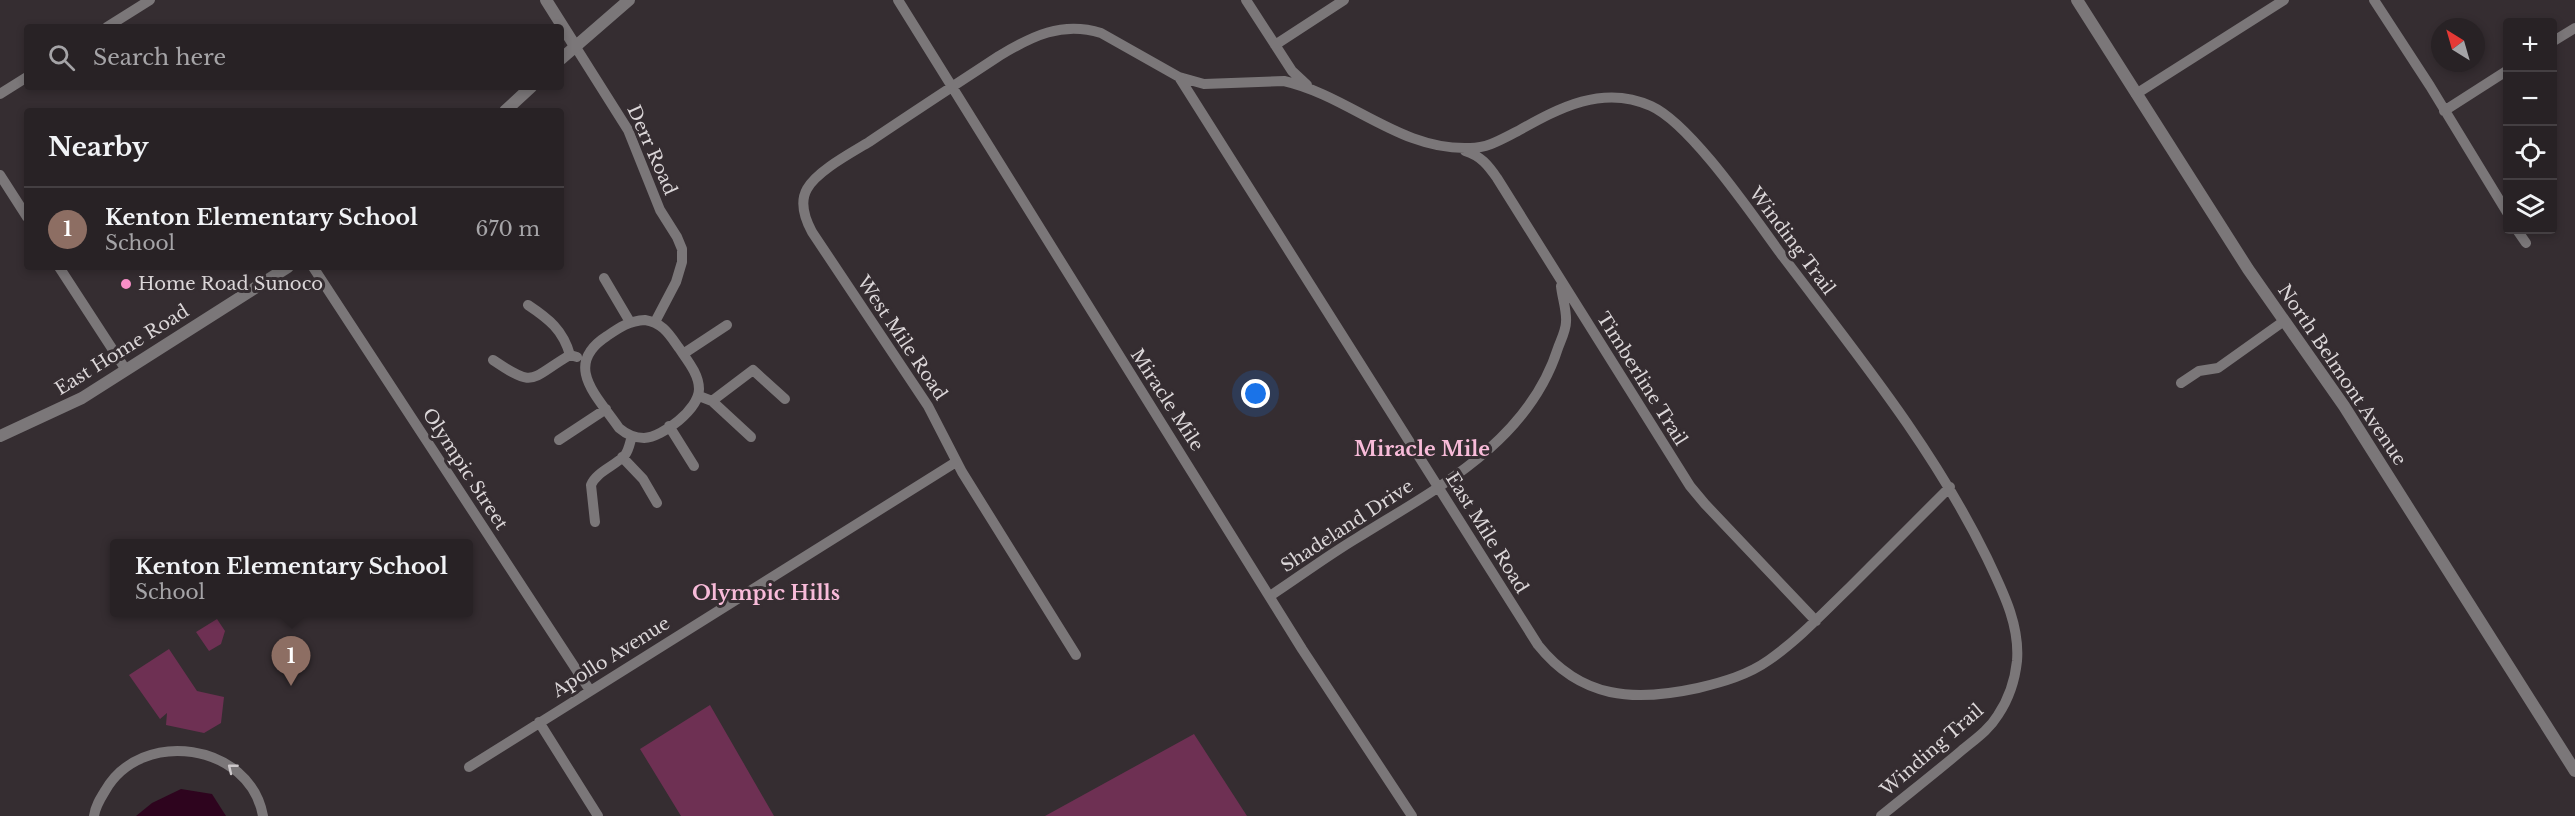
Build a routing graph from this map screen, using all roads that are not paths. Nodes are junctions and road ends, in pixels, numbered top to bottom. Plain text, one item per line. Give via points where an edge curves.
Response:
1 (150, 0) edge
2 (546, 0) edge
3 (630, 0) edge
4 (898, 0) edge
5 (1246, 0) edge
6 (1344, 0) edge
7 (2077, 0) edge
8 (2284, 0) edge
9 (2374, 0) edge
10 (112, 24) edge
11 (561, 24) edge
12 (2575, 28) edge
13 (564, 29) edge
14 (2557, 39) edge
15 (1275, 45) junction
16 (575, 46) junction
17 (564, 56) edge
18 (2505, 72) edge
19 (1179, 77) junction
20 (24, 79) edge
21 (952, 87) junction
22 (1312, 89) junction
23 (528, 90) edge
24 (0, 94) edge
25 (2136, 94) junction
26 (508, 108) edge
27 (2444, 111) junction
28 (1455, 148) junction
29 (0, 176) edge
30 (2503, 206) edge
31 (24, 212) edge
32 (2520, 234) edge
33 (2526, 243) dead end
34 (61, 270) edge
35 (283, 270) edge
36 (315, 270) edge
37 (604, 278) dead end
38 (1560, 280) junction
39 (528, 305) dead end
40 (2284, 321) junction
41 (630, 322) junction
42 (655, 322) junction
43 (727, 325) dead end
44 (683, 354) junction
45 (570, 356) junction
46 (586, 359) junction
47 (493, 360) dead end
48 (126, 370) junction
49 (2181, 383) dead end
50 (699, 396) junction
51 (785, 399) dead end
52 (712, 402) junction
53 (606, 409) junction
54 (669, 426) junction
55 (0, 436) edge
56 (632, 436) junction
57 (751, 437) dead end
58 (560, 440) dead end
59 (622, 457) junction
60 (956, 462) junction
61 (694, 466) dead end
62 (1439, 487) junction
63 (1950, 487) junction
64 (657, 503) dead end
65 (595, 522) dead end
66 (1270, 596) junction
67 (1816, 621) junction
68 (1076, 655) dead end
69 (589, 689) junction
70 (539, 722) junction
71 (469, 767) dead end
72 (2575, 771) edge
73 (94, 816) edge
74 (263, 816) edge
75 (598, 816) edge
76 (1412, 816) edge
77 (1881, 816) edge

1 - 10 street
2 - 11 street, Derr Road
3 - 16 street
4 - 21 street, Miracle Mile
5 - 15 street
6 - 15 street
7 - 25 street, North Belmont Avenue
8 - 25 street
9 - 27 street
12 - 14 street
13 - 16 street, Derr Road
15 - 22 street via 1292,71
16 - 17 street
16 - 42 street, Derr Road via 628,130 660,210 682,249 676,282
18 - 27 street
19 - 21 street, East Mile Road via 1101,33 1071,28 1023,42
19 - 22 street, Winding Trail via 1204,84 1284,81
19 - 62 street, East Mile Road
20 - 24 street
21 - 60 street, West Mile Road via 819,176 807,189 803,205 812,232 928,406
21 - 66 street, Miracle Mile
22 - 28 street, Winding Trail via 1396,133
23 - 26 street
25 - 40 street, North Belmont Avenue
27 - 30 street
28 - 38 street, Timberline Trail via 1486,163
28 - 63 street, Winding Trail via 1485,146 1568,104 1596,97 1642,102 1666,115 1704,154 1749,211 1884,390
29 - 31 street
32 - 33 street
34 - 48 street
35 - 48 street, East Home Road
36 - 69 street, Olympic Street
37 - 41 street
38 - 62 street, Shadeland Drive via 1566,322 1554,361 1540,388 1518,421 1492,447
38 - 67 street, Timberline Trail via 1690,486
39 - 45 street via 551,320 562,333
40 - 49 street via 2218,368 2199,371
40 - 72 street, North Belmont Avenue via 2392,482
41 - 42 street
41 - 46 street via 599,341
42 - 44 street via 666,329
43 - 44 street
44 - 50 street via 696,375
45 - 46 street
45 - 47 street via 535,378 526,379
46 - 53 street via 587,381
48 - 55 street, East Home Road via 67,406
50 - 52 street
50 - 54 street via 687,414
51 - 52 street via 753,370
52 - 57 street
53 - 56 street via 619,428
53 - 58 street
54 - 56 street via 645,438
54 - 61 street
56 - 59 street
59 - 64 street via 643,479
59 - 65 street via 593,479
60 - 68 street, West Mile Road
60 - 69 street, Apollo Avenue
62 - 66 street, Shadeland Drive
62 - 67 street, East Mile Road via 1538,645 1561,670 1590,686 1637,696 1710,685 1755,669
63 - 67 street, East Mile Road
63 - 77 street, Winding Trail via 2011,614 2018,645 2014,680 1993,722
66 - 76 street, Miracle Mile
69 - 70 street, Apollo Avenue
70 - 71 street, Apollo Avenue
70 - 75 street
74 -> 73 street via 245,779 222,760 193,750 162,751 133,762 110,782

